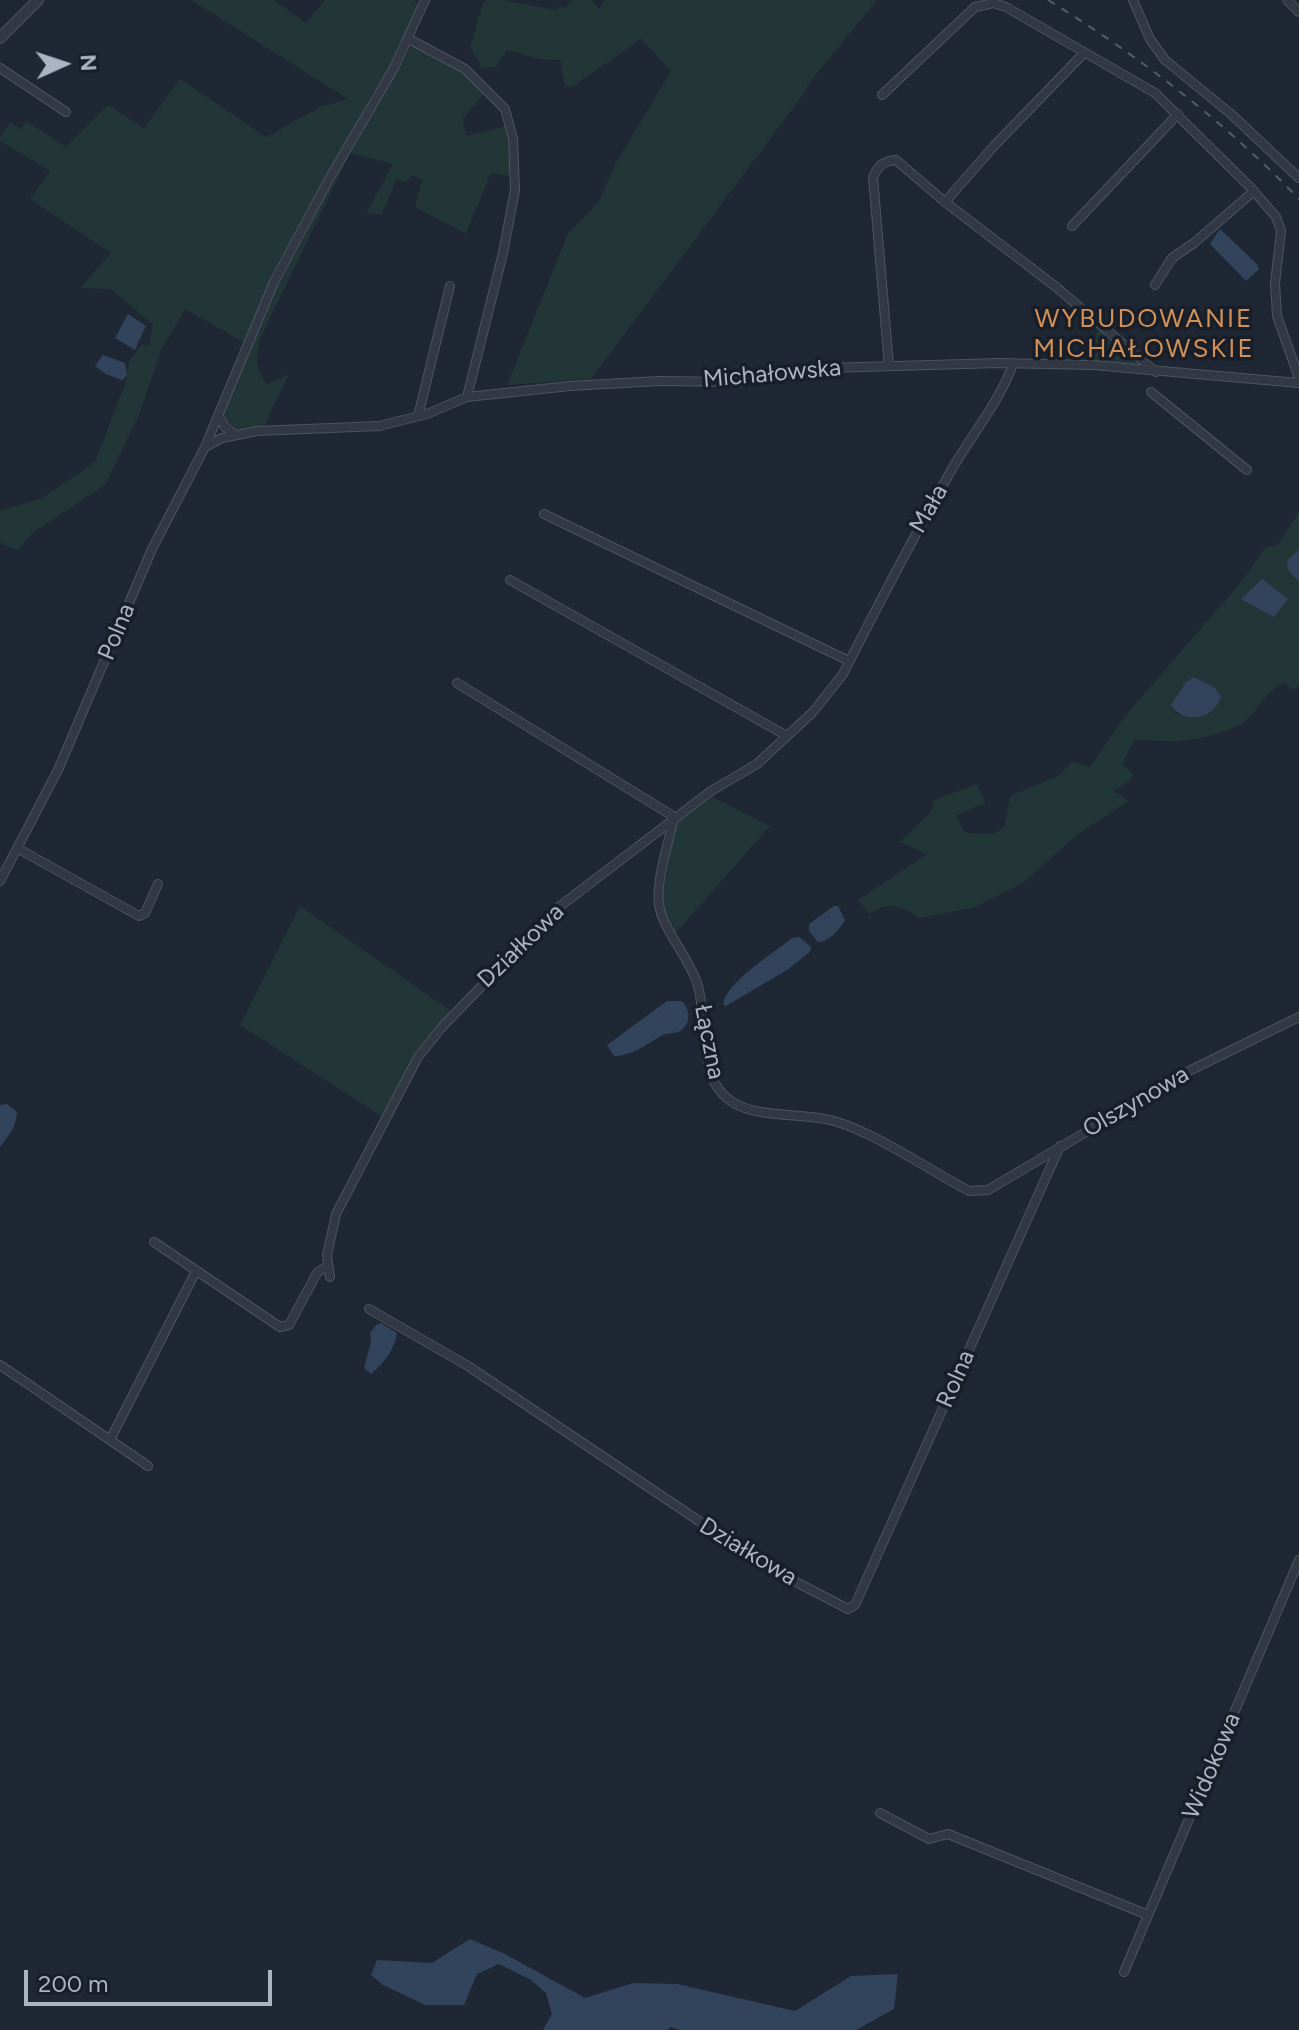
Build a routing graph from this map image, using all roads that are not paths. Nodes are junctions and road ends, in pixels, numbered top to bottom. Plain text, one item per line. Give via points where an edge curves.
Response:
1 (38, 0) edge
2 (425, 0) edge
3 (1133, 0) edge
4 (1287, 0) edge
5 (1299, 12) edge
6 (0, 38) edge
7 (409, 39) junction
8 (1084, 53) junction
9 (0, 68) edge
10 (882, 95) dead end
11 (66, 112) dead end
12 (1178, 114) junction
13 (1299, 178) edge
14 (1254, 191) junction
15 (945, 202) junction
16 (1072, 226) dead end
17 (1155, 285) dead end
18 (450, 286) dead end
19 (1013, 364) junction
20 (889, 366) junction
21 (1156, 372) junction
22 (1299, 381) edge
23 (1151, 392) dead end
24 (467, 397) junction
25 (218, 415) junction
26 (418, 416) junction
27 (236, 435) junction
28 (205, 447) junction
29 (1247, 470) dead end
30 (544, 514) dead end
31 (510, 580) dead end
32 (850, 660) junction
33 (457, 683) dead end
34 (787, 736) junction
35 (674, 819) junction
36 (17, 848) junction
37 (0, 881) edge
38 (158, 884) dead end
39 (1299, 1017) edge
40 (1060, 1146) junction
41 (976, 1192) joint
42 (154, 1242) dead end
43 (327, 1266) junction
44 (196, 1271) junction
45 (330, 1277) dead end
46 (369, 1309) dead end
47 (0, 1365) edge
48 (110, 1440) junction
49 (148, 1466) dead end
50 (1299, 1560) edge
51 (848, 1609) joint
52 (880, 1813) dead end
53 (1148, 1915) junction
54 (1124, 1972) dead end

1 - 6 street
2 - 7 street, Polna
3 - 13 street via 1165,60
4 - 5 street
7 - 24 street via 465,69 505,109 513,139 515,190
7 - 25 street, Polna via 274,282
8 - 10 street via 993,3 975,7
8 - 12 street via 1155,93
8 - 15 street
9 - 11 street
12 - 14 street
12 - 16 street
14 - 17 street via 1172,258
14 - 22 street via 1281,231 1277,316
15 - 20 street via 896,160 878,166 873,177
15 - 21 street
18 - 26 street
19 - 20 street, Michałowska
19 - 21 street, Michałowska
19 - 32 street, Mała
20 - 24 street, Michałowska via 827,368 737,382 659,381
21 - 22 street, Michałowska
23 - 29 street
24 - 26 street, Michałowska
25 - 27 street
25 - 28 street, Polna
26 - 27 street, Michałowska via 379,426
27 - 28 street, Michałowska
28 - 36 street, Polna via 152,549 58,770
30 - 32 street
31 - 34 street
32 - 34 street, Działkowa via 829,693
33 - 35 street
34 - 35 street, Działkowa via 757,764
35 - 41 street, Łączna via 658,903 697,983 711,1075 719,1090 751,1110 850,1127
35 - 43 street, Działkowa via 535,927 418,1057 336,1214
36 - 37 street, Polna
36 - 38 street via 139,916
39 - 40 street, Olszynowa via 1222,1053
40 - 41 street, Olszynowa via 988,1190
40 - 51 street, Rolna via 855,1605
42 - 44 street
43 - 44 street via 317,1273 289,1325 280,1327
43 - 45 street, Działkowa
44 - 48 street
46 - 51 street, Działkowa via 468,1366 769,1568
47 - 48 street
48 - 49 street
50 - 53 street, Widokowa
52 - 53 street via 929,1839 948,1834
53 - 54 street, Widokowa

